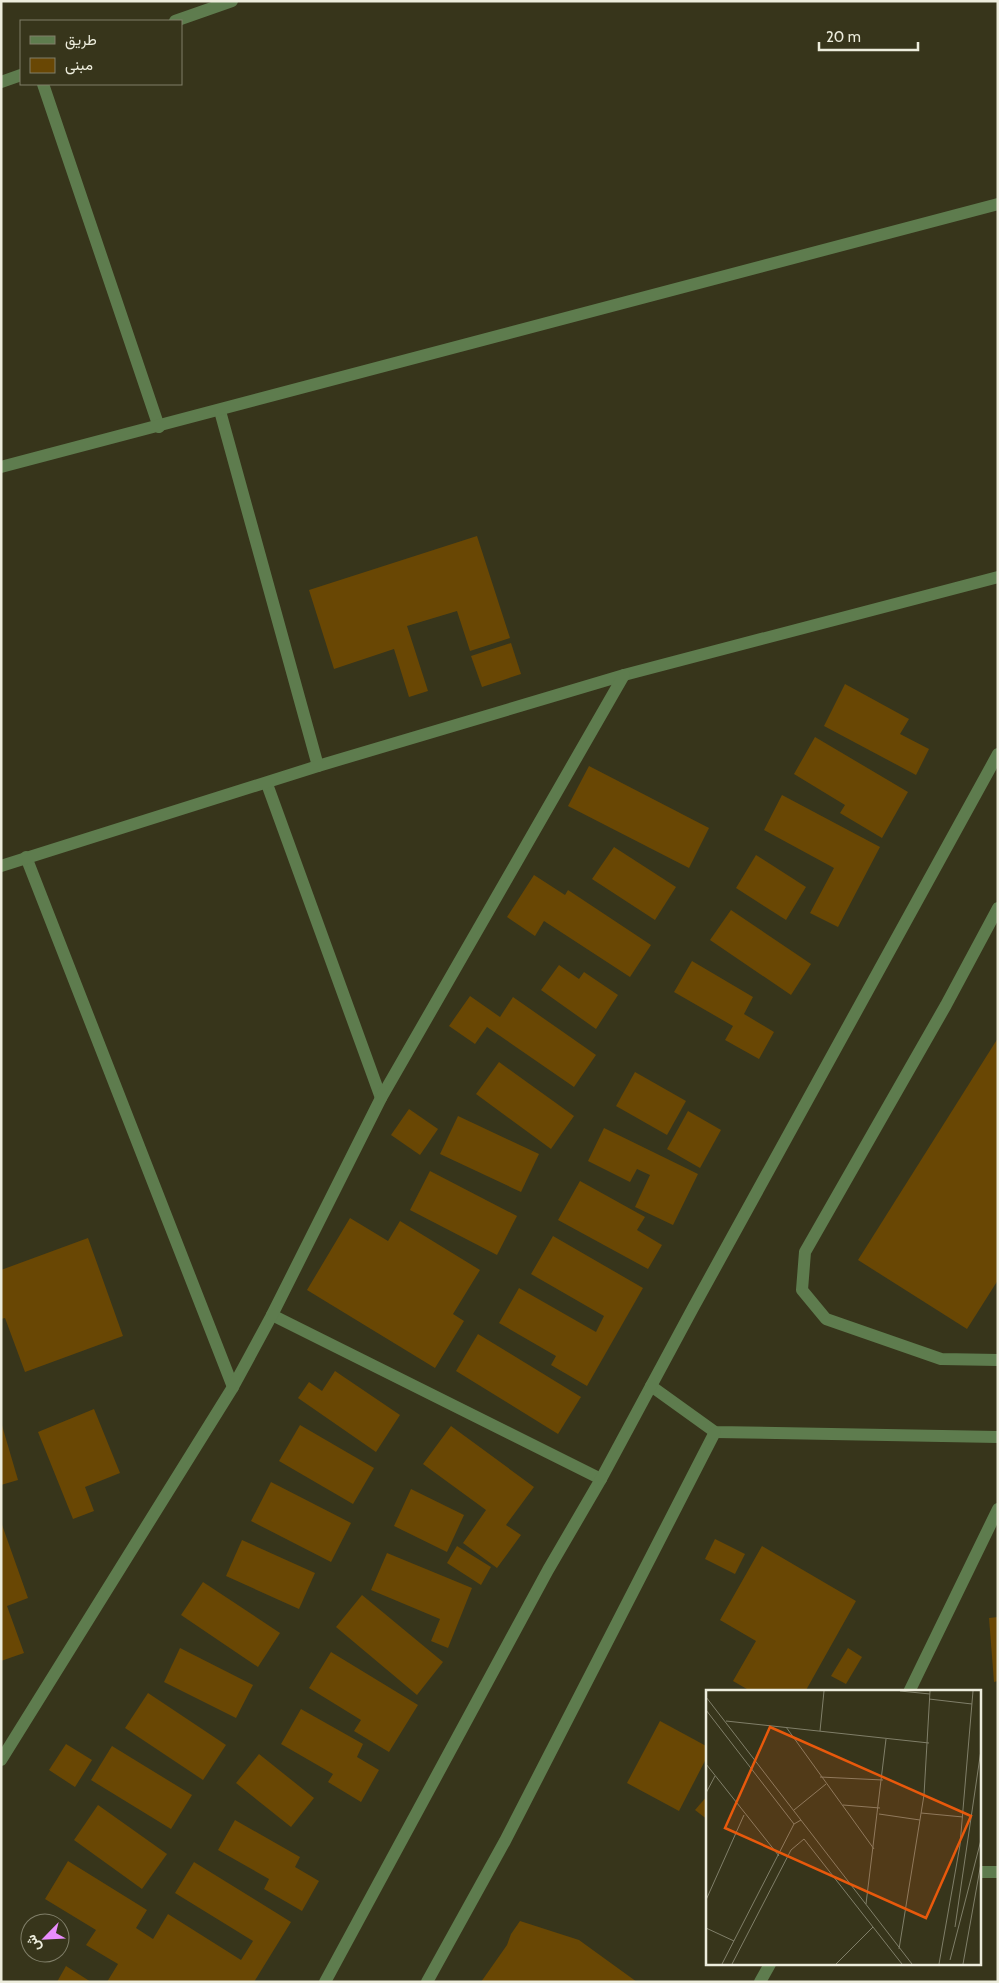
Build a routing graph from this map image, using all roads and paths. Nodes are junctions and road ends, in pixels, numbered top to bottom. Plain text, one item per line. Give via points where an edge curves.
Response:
1 (232, 1) edge
2 (178, 20) edge
3 (20, 75) edge
4 (1, 82) edge
5 (43, 85) edge
6 (998, 204) edge
7 (220, 411) junction
8 (159, 426) junction
9 (1, 467) edge
10 (998, 577) edge
11 (624, 675) junction
12 (998, 754) edge
13 (318, 766) junction
14 (267, 784) junction
15 (26, 857) junction
16 (1, 866) edge
17 (998, 908) edge
18 (381, 1098) junction
19 (272, 1314) junction
20 (998, 1360) edge
21 (651, 1386) junction
22 (233, 1387) junction
23 (715, 1432) junction
24 (998, 1437) edge
25 (601, 1479) junction
26 (998, 1509) edge
27 (910, 1690) edge
28 (1, 1760) edge
29 (982, 1872) edge
30 (998, 1872) edge
31 (769, 1966) edge
32 (325, 1982) edge
33 (427, 1982) edge
34 (760, 1982) edge

1 - 2 street
3 - 4 street
5 - 8 street
6 - 7 street
7 - 8 street
7 - 13 street
8 - 9 street
10 - 11 street
11 - 13 street
11 - 18 street
12 - 21 street
13 - 14 street
14 - 15 street
14 - 18 street
15 - 16 street
15 - 22 street
17 - 20 street via 806,1252 802,1290 826,1319 941,1359
18 - 19 street
19 - 22 street
19 - 25 street
21 - 23 street
21 - 25 street
22 - 28 street
23 - 24 street
23 - 33 street via 505,1841
25 - 32 street via 548,1570
26 - 27 street
29 - 30 street
31 - 34 street

